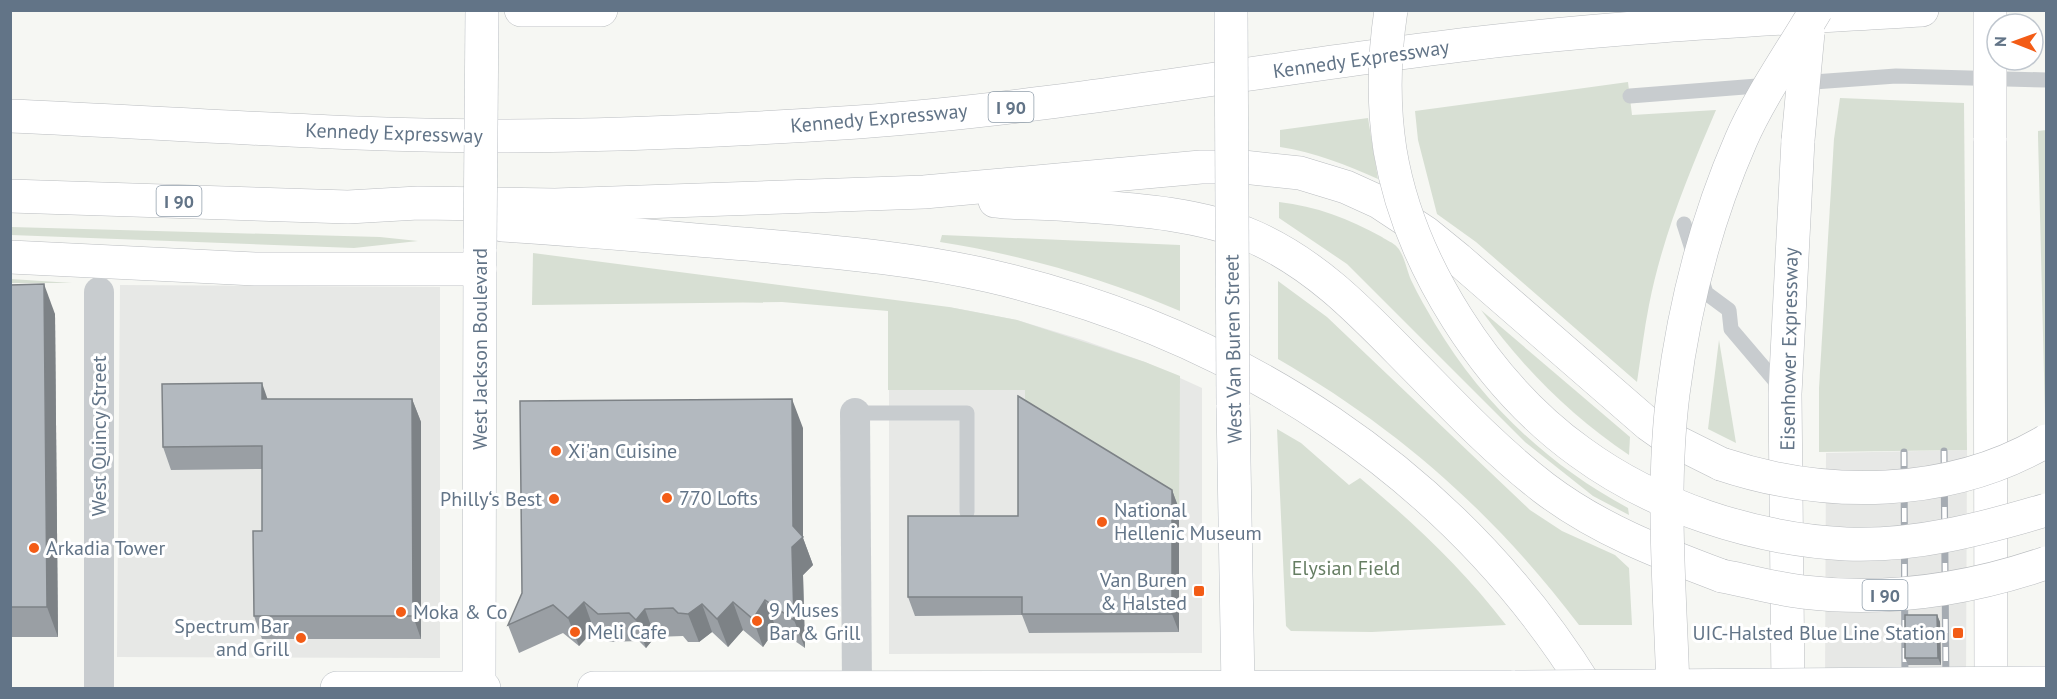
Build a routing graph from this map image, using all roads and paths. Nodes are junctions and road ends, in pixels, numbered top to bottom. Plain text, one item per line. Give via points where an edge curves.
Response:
1 (482, 10) edge
2 (521, 10) edge
3 (601, 10) edge
4 (1231, 10) edge
5 (1391, 10) edge
6 (1810, 10) edge
7 (1816, 10) edge
8 (1922, 10) edge
9 (1990, 10) edge
10 (2046, 80) edge
11 (1630, 96) dead end
12 (10, 116) edge
13 (924, 192) junction
14 (10, 196) edge
15 (348, 207) junction
16 (1684, 224) dead end
17 (10, 257) edge
18 (480, 259) junction
19 (99, 292) dead end
20 (1785, 394) junction
21 (855, 413) joint
22 (2046, 441) edge
23 (2046, 510) edge
24 (967, 512) dead end
25 (2046, 563) edge
26 (2046, 683) edge
27 (1238, 687) edge
28 (99, 688) edge
29 (337, 688) edge
30 (479, 688) edge
31 (484, 688) edge
32 (594, 688) edge
33 (857, 688) edge
34 (1587, 688) edge
35 (1673, 688) edge
36 (1788, 688) edge
37 (1990, 688) edge

1 - 18 main road, West Jackson Boulevard, bridge
2 - 3 main road
4 - 27 main road, West Van Buren Street, bridge
5 - 23 main road, bridge via 1386,102 1391,151 1398,186 1432,273 1503,381 1525,406 1579,452 1623,479 1690,510 1740,527 1820,542 1870,544 1922,539
6 - 20 main road, Eisenhower Expressway, bridge via 1798,140
7 - 35 main road, bridge via 1742,139 1707,231 1682,332 1673,395 1668,502
8 - 12 main road, Kennedy Expressway / I 90 via 1671,25 1483,42 1082,98 876,120 753,128 492,136
9 - 37 main road, bridge
10 - 11 lane via 1896,76
13 - 15 main road, I 90 via 555,205 418,203
13 - 22 main road, bridge via 1201,167 1300,173 1379,202 1426,233 1648,424 1721,464 1796,484 1894,486 1931,482 1981,469
13 - 25 main road, I 90, bridge via 1007,203 1174,216 1213,223 1287,253 1359,308 1429,381 1544,488 1603,527 1722,576 1802,592 1887,595 1966,586
14 - 15 main road, I 90
15 - 34 main road via 418,219 911,261 1034,287 1125,316 1220,357 1289,394 1412,484 1507,580
16 - 20 lane via 1707,293 1729,310 1731,329
17 - 18 main road via 255,269
18 - 30 main road, West Jackson Boulevard
19 - 28 street, West Quincy Street
20 - 36 main road, Eisenhower Expressway
21 - 24 lane via 967,413
21 - 33 street
26 - 27 main road, bridge
27 - 33 main road
29 - 30 main road
30 - 31 main road
32 - 33 main road

